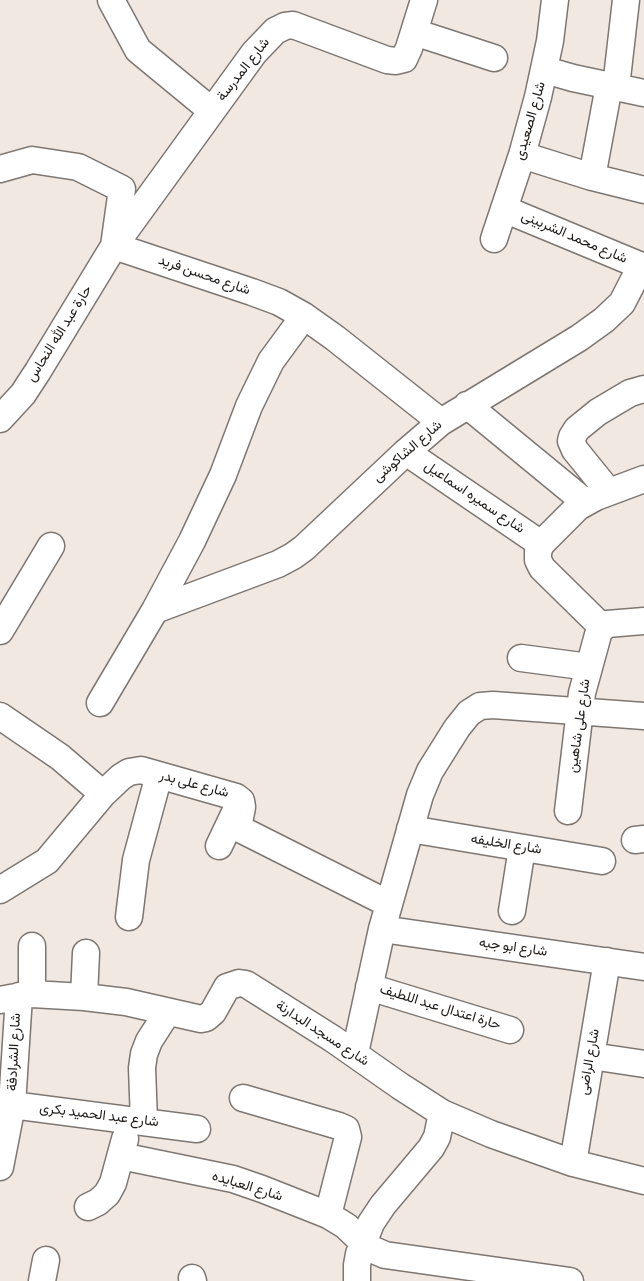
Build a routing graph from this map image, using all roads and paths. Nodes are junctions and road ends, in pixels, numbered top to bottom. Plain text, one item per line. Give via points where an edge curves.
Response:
1 (111, 0) edge
2 (424, 0) edge
3 (556, 0) edge
4 (626, 0) edge
5 (414, 32) junction
6 (494, 58) dead end
7 (545, 70) junction
8 (613, 86) junction
9 (644, 93) edge
10 (212, 112) junction
11 (522, 155) junction
12 (0, 169) edge
13 (592, 177) junction
14 (644, 190) edge
15 (504, 209) junction
16 (494, 240) dead end
17 (114, 246) junction
18 (642, 267) edge
19 (304, 316) junction
20 (644, 389) edge
21 (467, 405) junction
22 (0, 419) edge
23 (441, 422) junction
24 (406, 452) junction
25 (644, 479) edge
26 (597, 497) junction
27 (544, 541) junction
28 (51, 546) dead end
29 (155, 610) junction
30 (644, 622) edge
31 (602, 627) junction
32 (0, 632) edge
33 (521, 658) dead end
34 (589, 668) junction
35 (100, 703) dead end
36 (579, 712) junction
37 (0, 716) edge
38 (644, 716) edge
39 (159, 776) junction
40 (103, 794) junction
41 (240, 801) junction
42 (568, 811) dead end
43 (410, 829) junction
44 (219, 846) dead end
45 (522, 848) junction
46 (602, 860) dead end
47 (3, 883) edge
48 (389, 904) junction
49 (512, 911) dead end
50 (129, 917) dead end
51 (382, 929) junction
52 (32, 946) dead end
53 (86, 953) dead end
54 (606, 961) junction
55 (644, 967) edge
56 (369, 987) junction
57 (17, 997) edge
58 (84, 997) junction
59 (167, 1013) junction
60 (510, 1030) dead end
61 (355, 1053) junction
62 (591, 1056) junction
63 (644, 1064) edge
64 (243, 1098) dead end
65 (6, 1105) edge
66 (442, 1113) junction
67 (137, 1120) junction
68 (197, 1129) dead end
69 (121, 1156) junction
70 (573, 1163) junction
71 (0, 1167) edge
72 (644, 1181) edge
73 (88, 1207) dead end
74 (328, 1215) junction
75 (362, 1243) junction
76 (554, 1280) edge
77 (357, 1281) edge

1 - 10 street via 138,50
2 - 5 street, شارع المدرسة
3 - 7 street, شارع الصعيدى
4 - 8 street
5 - 6 street
5 - 10 street, شارع المدرسة via 404,59 396,61 303,28 285,26 275,30 254,53
7 - 8 street
7 - 11 street, شارع الصعيدى
8 - 9 street
8 - 13 street
10 - 17 street, شارع المدرسة
11 - 13 street
11 - 15 street, شارع الصعيدى
12 - 17 street via 32,160 78,167 122,189
13 - 14 street
15 - 16 street, شارع الصعيدى
15 - 18 street, شارع محمد الشربينى
17 - 19 street, شارع محسن فريد via 252,292
17 - 22 street, حارة عبد الله النحاس via 23,394
18 - 21 street, شارع الشاكوشى via 622,303 604,320
19 - 23 street, شارع محسن فريد
19 - 29 street via 271,361 249,406 217,490
20 - 26 street via 630,393 598,412 572,437
21 - 23 street, شارع الشاكوشى
21 - 26 street
23 - 24 street, شارع الشاكوشى
24 - 27 street, شارع سميره اسماعيل
24 - 29 street, شارع الشاكوشى via 293,556
25 - 26 street
26 - 27 street via 571,513
27 - 31 street via 538,552 542,568
28 - 32 street
29 - 35 street
30 - 31 street
31 - 34 street, شارع على شاهين
33 - 34 street
34 - 36 street, شارع على شاهين
36 - 38 street
36 - 42 street, شارع على شاهين
36 - 43 street via 492,705 480,706 469,713 430,771
37 - 40 street via 60,757
39 - 40 street, شارع على بدر via 141,770 129,772
39 - 41 street, شارع على بدر via 236,797
39 - 50 street via 136,860
40 - 47 street, شارع على بدر via 47,861
41 - 44 street
41 - 48 street, شارع على بدر via 239,823 244,831
43 - 45 street, شارع الخليفه
43 - 48 street
45 - 46 street, شارع الخليفه
45 - 49 street
48 - 51 street
51 - 54 street, شارع ابو جبه
51 - 56 street
52 - 57 street, شارع الشرادفة
53 - 58 street
54 - 55 street, شارع ابو جبه
54 - 62 street, شارع الراضى
56 - 60 street, حارة اعتدال عبد اللطيف
56 - 61 street
57 - 58 street, شارع مسجد البدارنة
57 - 65 street, شارع الشرادفة
58 - 59 street, شارع مسجد البدارنة via 126,1002
59 - 61 street, شارع مسجد البدارنة via 206,1018 228,987 246,984
59 - 67 street via 144,1054
61 - 66 street, شارع مسجد البدارنة
62 - 63 street
62 - 70 street, شارع الراضى
64 - 74 street via 346,1129 348,1137
65 - 67 street, شارع عبد الحميد بكرى
65 - 71 street, شارع الشرادفة
66 - 70 street, شارع مسجد البدارنة
66 - 75 street via 441,1126 431,1148 382,1205
67 - 68 street, شارع عبد الحميد بكرى
67 - 69 street
69 - 73 street via 107,1194
69 - 74 street, شارع العبايده via 232,1180
70 - 72 street, شارع مسجد البدارنة
74 - 75 street, شارع العبايده via 346,1226
75 - 76 street, شارع العبايده via 376,1252 394,1257
75 - 77 street

